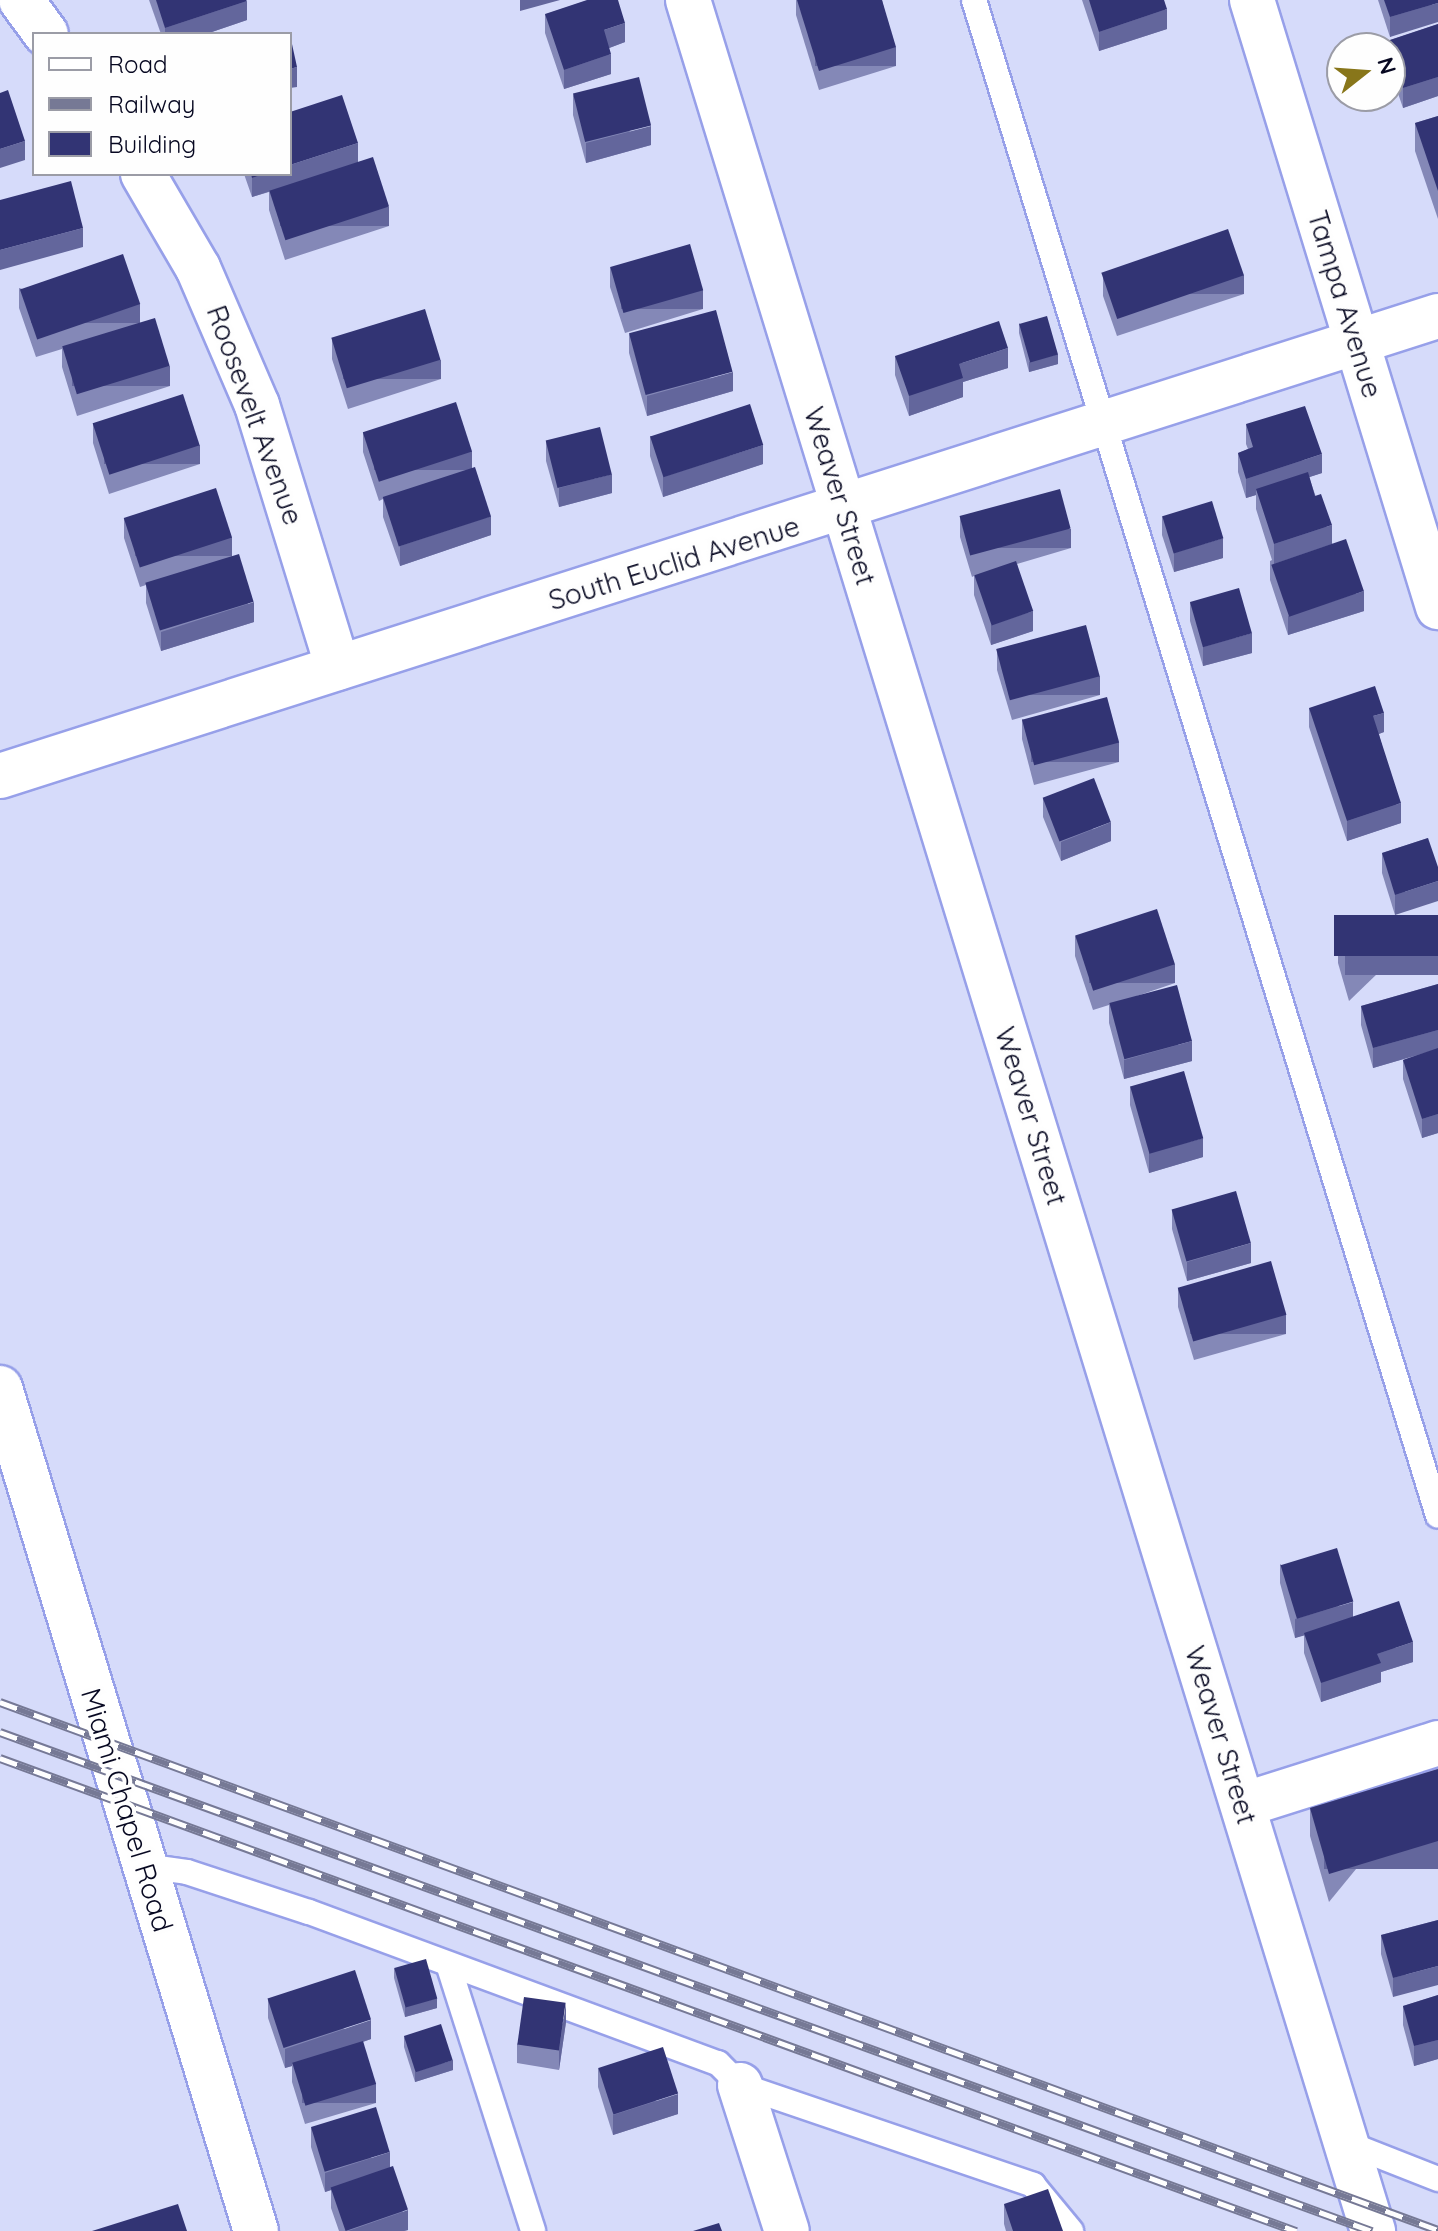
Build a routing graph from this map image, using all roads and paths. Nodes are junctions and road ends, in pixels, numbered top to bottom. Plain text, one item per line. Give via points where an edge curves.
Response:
1 (21, 0) edge
2 (688, 0) edge
3 (974, 0) edge
4 (1252, 0) edge
5 (45, 32) edge
6 (144, 176) edge
7 (1438, 316) edge
8 (1356, 342) junction
9 (1104, 423) junction
10 (844, 510) junction
11 (1438, 607) edge
12 (338, 668) junction
13 (0, 776) edge
14 (0, 1388) edge
15 (1438, 1516) edge
16 (1438, 1743) edge
17 (1243, 1805) junction
18 (144, 1866) junction
19 (449, 1967) junction
20 (740, 2085) junction
21 (1344, 2142) junction
22 (1438, 2179) edge
23 (256, 2231) edge
24 (533, 2231) edge
25 (787, 2231) edge
26 (1071, 2231) edge
27 (1373, 2231) edge

1 - 5 street
2 - 10 street, Weaver Street
3 - 9 lane
4 - 8 street, Tampa Avenue
6 - 12 street, Roosevelt Avenue via 198,268 257,405
7 - 8 street, South Euclid Avenue
8 - 9 street, South Euclid Avenue
8 - 11 street, Tampa Avenue
9 - 10 street, South Euclid Avenue
9 - 15 lane
10 - 12 street, South Euclid Avenue
10 - 17 street, Weaver Street
12 - 13 street, South Euclid Avenue
14 - 18 street, Miami Chapel Road
16 - 17 street
17 - 21 street, Weaver Street
18 - 19 lane via 187,1872
18 - 23 street, Miami Chapel Road
19 - 20 lane via 718,2063
19 - 24 lane
20 - 25 street
20 - 26 lane via 1033,2185
21 - 22 lane
21 - 27 street, Weaver Street

